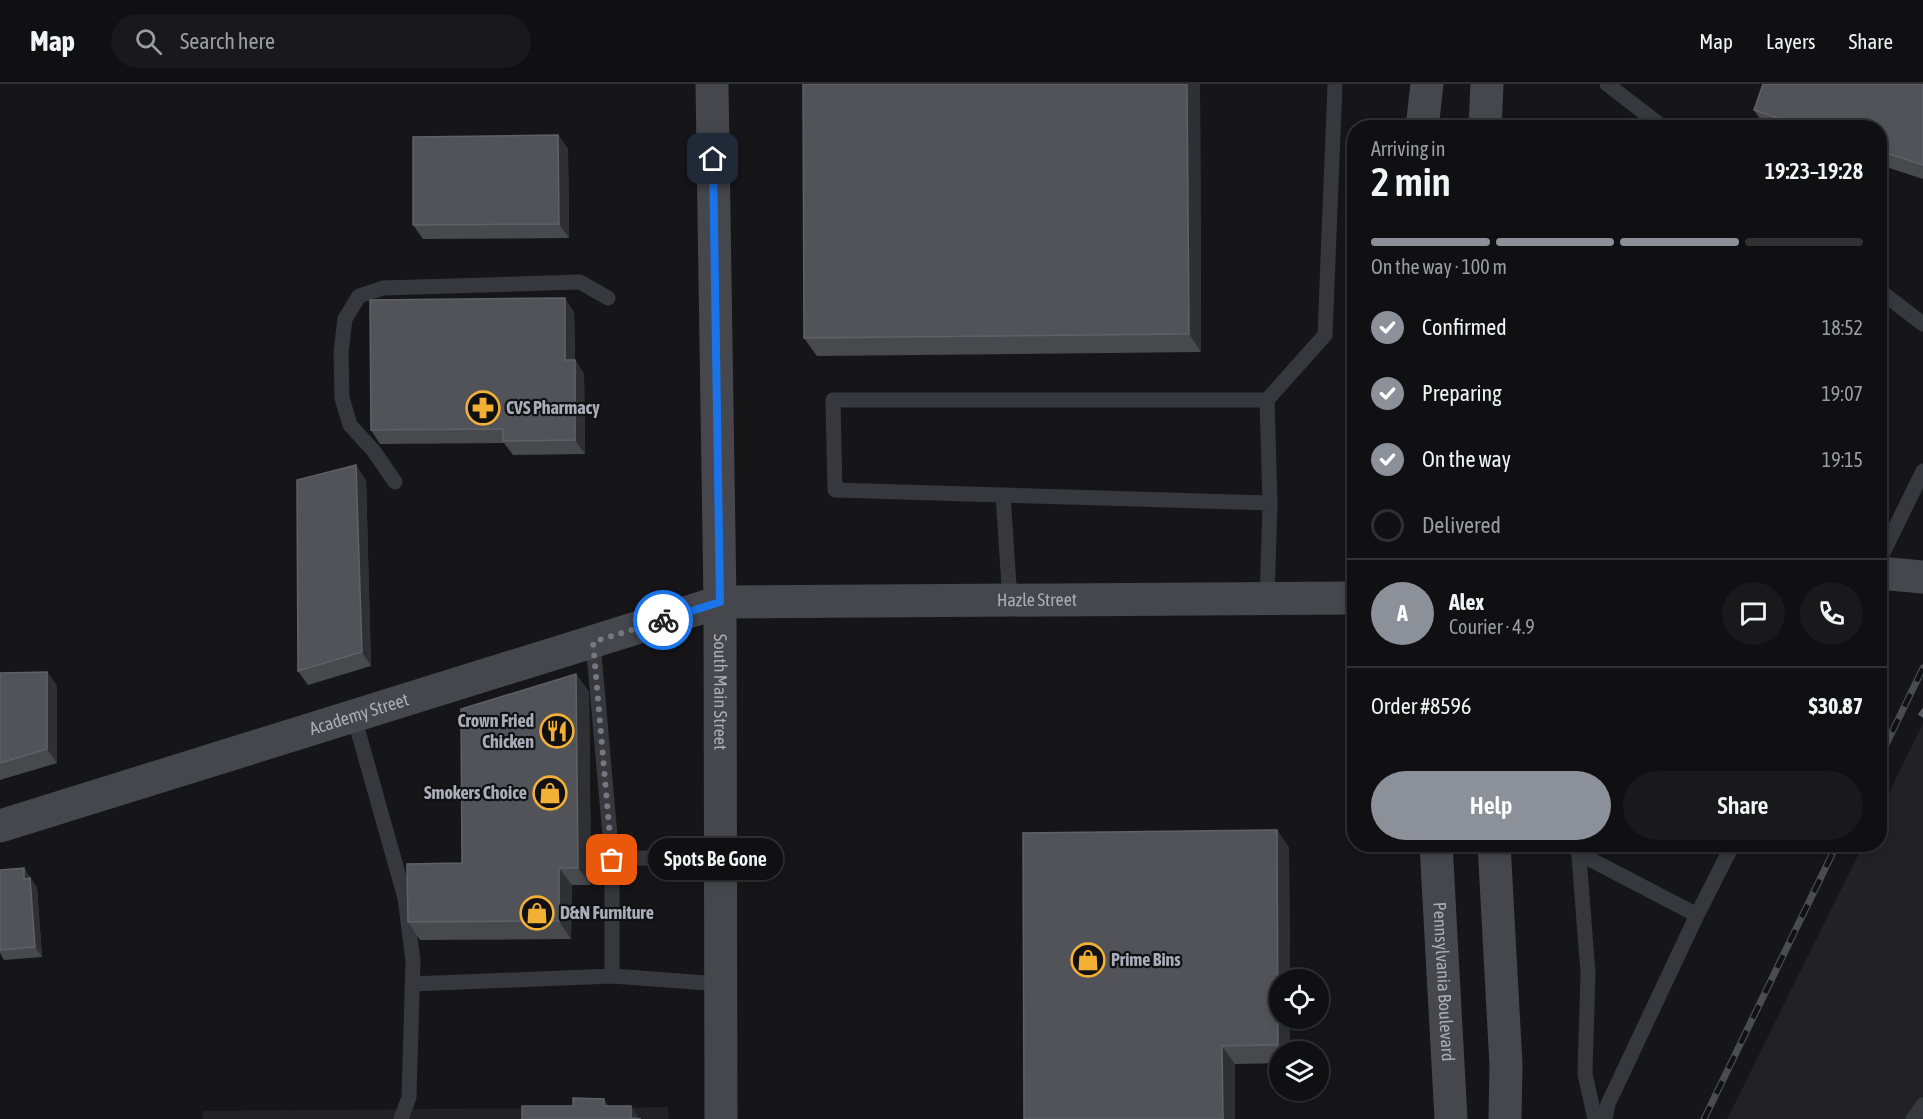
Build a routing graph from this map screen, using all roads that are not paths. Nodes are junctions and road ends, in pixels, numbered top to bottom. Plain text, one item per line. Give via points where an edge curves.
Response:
1 (712, 84) edge
2 (1335, 84) edge
3 (1427, 84) edge
4 (1487, 84) edge
5 (1607, 84) edge
6 (1423, 120) edge
7 (1485, 120) edge
8 (1654, 120) edge
9 (1887, 296) edge
10 (608, 298) dead end
11 (1923, 324) edge
12 (1267, 400) junction
13 (1923, 471) edge
14 (395, 482) dead end
15 (1003, 495) junction
16 (1270, 503) junction
17 (1887, 545) edge
18 (1887, 574) edge
19 (1923, 577) edge
20 (1347, 598) edge
21 (1267, 599) junction
22 (1010, 601) junction
23 (720, 602) junction
24 (593, 642) junction
25 (354, 717) junction
26 (0, 826) edge
27 (1436, 852) edge
28 (1494, 852) edge
29 (1579, 852) edge
30 (1584, 852) edge
31 (1729, 852) edge
32 (721, 856) junction
33 (612, 860) junction
34 (1697, 915) junction
35 (612, 976) junction
36 (412, 984) junction
37 (721, 984) junction
38 (1923, 1106) edge
39 (401, 1119) edge
40 (721, 1119) edge
41 (1451, 1119) edge
42 (1505, 1119) edge
43 (1595, 1119) edge
44 (1605, 1119) edge
45 (1913, 1119) edge

1 - 23 street, South Main Street
2 - 12 lane via 1325,335
3 - 6 street
4 - 7 street
5 - 8 lane
9 - 11 lane
10 - 14 lane via 580,282 383,288 359,296 345,319 342,398 350,425 374,450
12 - 15 lane via 833,400 835,490
12 - 16 lane
13 - 17 lane
15 - 16 lane
15 - 22 lane
16 - 21 lane
18 - 19 street
20 - 21 street, Hazle Street
21 - 22 street, Hazle Street
22 - 23 street, Hazle Street
23 - 24 street, Academy Street
23 - 32 street, South Main Street
24 - 25 street, Academy Street
24 - 33 lane
25 - 26 street, Academy Street
25 - 36 lane via 405,898
27 - 41 street, Pennsylvania Boulevard
28 - 42 street via 1506,1065
29 - 43 lane via 1588,973 1585,1074
30 - 34 lane
31 - 34 lane
32 - 33 lane
32 - 37 street, South Main Street
33 - 35 lane
34 - 44 lane via 1608,1104
35 - 36 lane
35 - 37 lane
36 - 39 lane via 409,1097
37 - 40 street, South Main Street
38 - 45 lane

